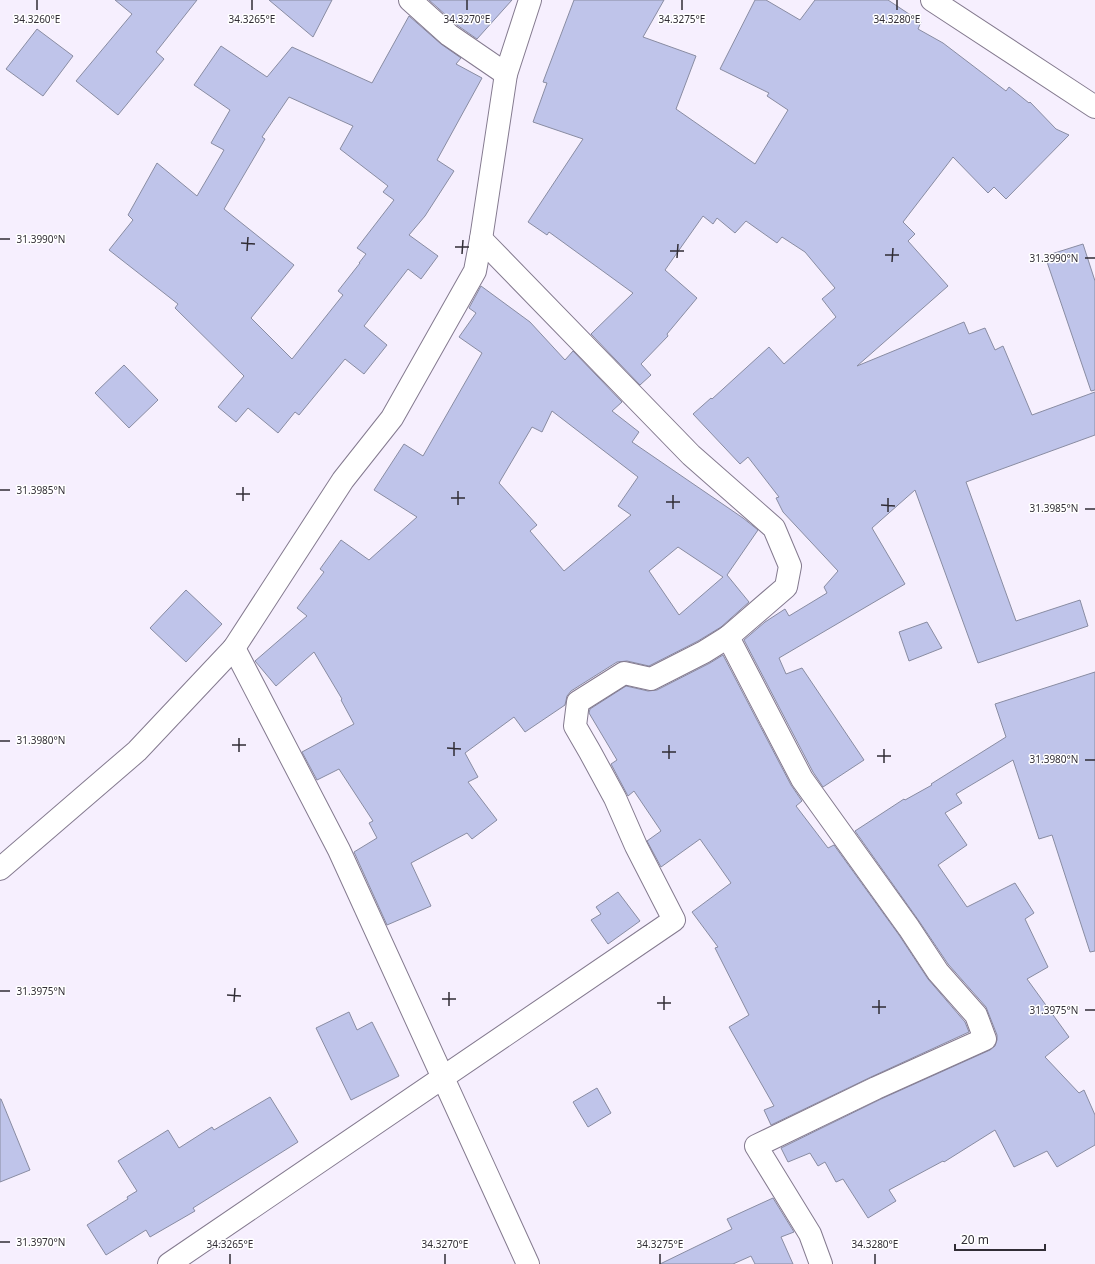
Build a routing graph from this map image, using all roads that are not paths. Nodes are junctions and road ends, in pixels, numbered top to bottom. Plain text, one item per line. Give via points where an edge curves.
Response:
1 (410, 0) edge
2 (530, 0) edge
3 (932, 0) edge
4 (506, 74) junction
5 (1095, 107) edge
6 (481, 239) junction
7 (728, 636) junction
8 (234, 648) junction
9 (0, 869) edge
10 (443, 1078) junction
11 (169, 1264) edge
12 (528, 1264) edge
13 (821, 1264) edge

1 - 4 street via 449,34
2 - 4 street
3 - 5 street
4 - 6 street
6 - 7 street via 691,455 774,528 790,566 786,587
6 - 8 street via 475,271 392,418 343,480
7 - 10 street via 704,652 651,679 624,673 578,702 574,726 615,798 674,920
7 - 13 street via 802,779 910,928 938,972 976,1015 985,1039 756,1146 810,1234
8 - 9 street via 137,751
8 - 10 street via 339,850
10 - 11 street
10 - 12 street

